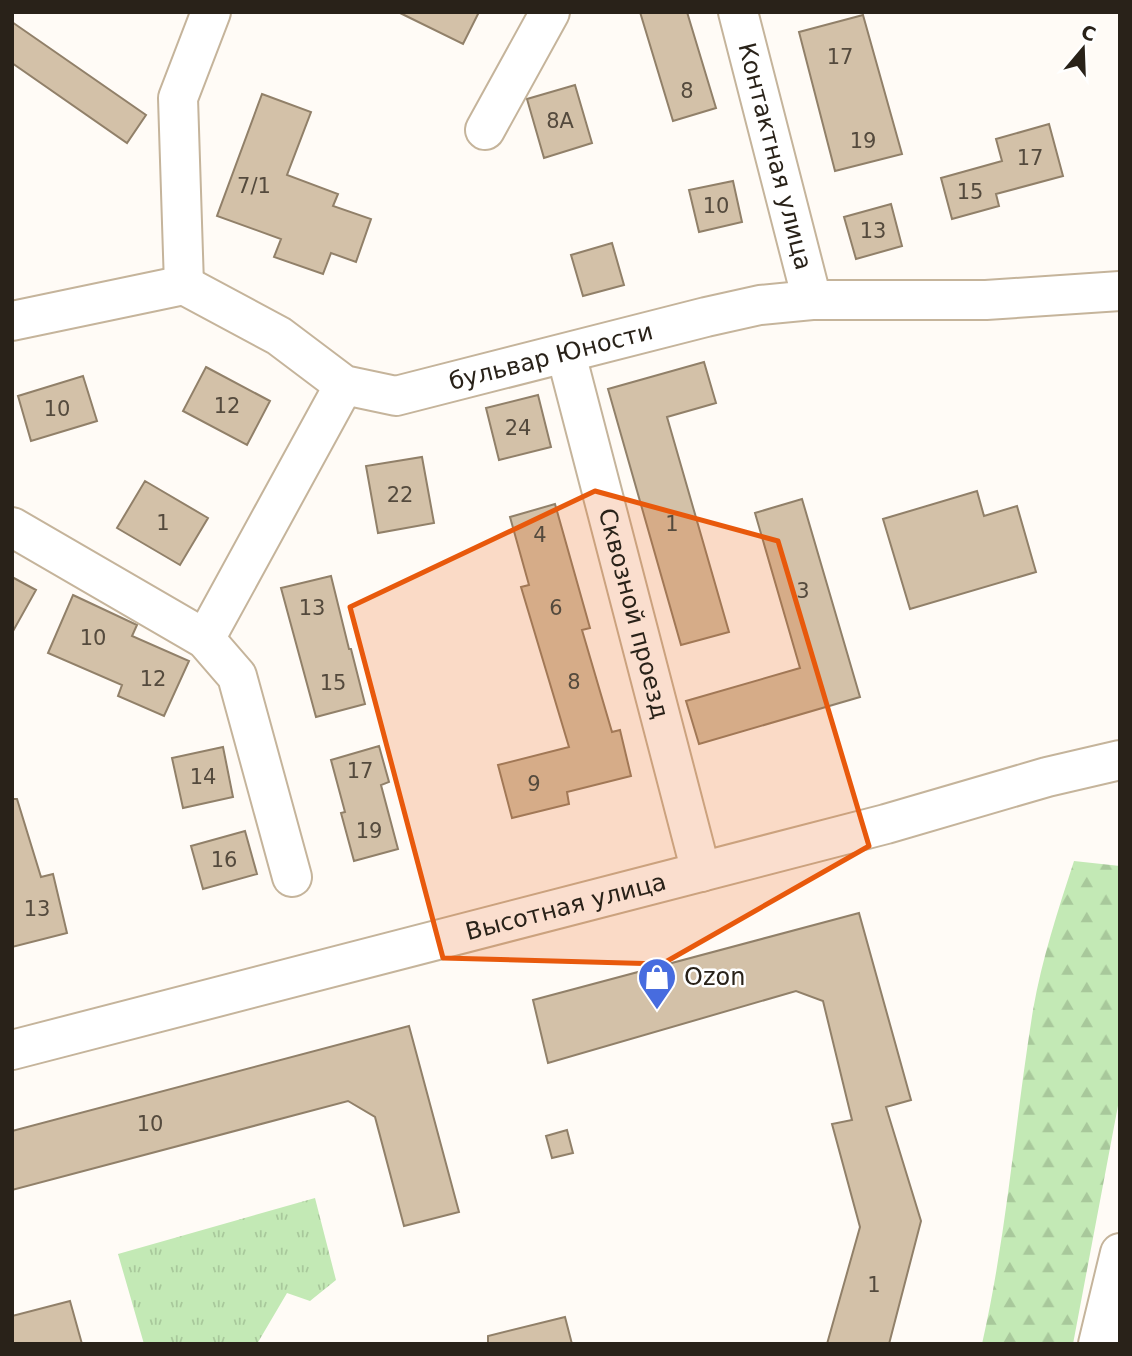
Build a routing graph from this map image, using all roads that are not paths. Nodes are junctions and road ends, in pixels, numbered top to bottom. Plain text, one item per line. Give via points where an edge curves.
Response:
1 (211, 12) edge
2 (550, 12) edge
3 (738, 12) edge
4 (485, 130) dead end
5 (184, 285) junction
6 (1120, 291) edge
7 (811, 300) junction
8 (12, 321) edge
9 (566, 354) junction
10 (344, 385) junction
11 (12, 527) edge
12 (205, 639) junction
13 (1120, 760) edge
14 (701, 872) junction
15 (292, 877) dead end
16 (12, 1050) edge
17 (1120, 1253) edge
18 (1098, 1344) edge

1 - 5 street via 178,99
2 - 4 street
3 - 7 street, Контактная улица
5 - 8 street
5 - 10 street, бульвар Юности via 279,336
6 - 7 street, бульвар Юности via 986,300
7 - 9 street, бульвар Юности via 760,305
9 - 10 street, бульвар Юности via 396,396
9 - 14 street, Сквозной проезд
10 - 12 street
11 - 12 street
12 - 15 street via 237,676
13 - 14 street, Высотная улица
14 - 16 street, Высотная улица
17 - 18 street

